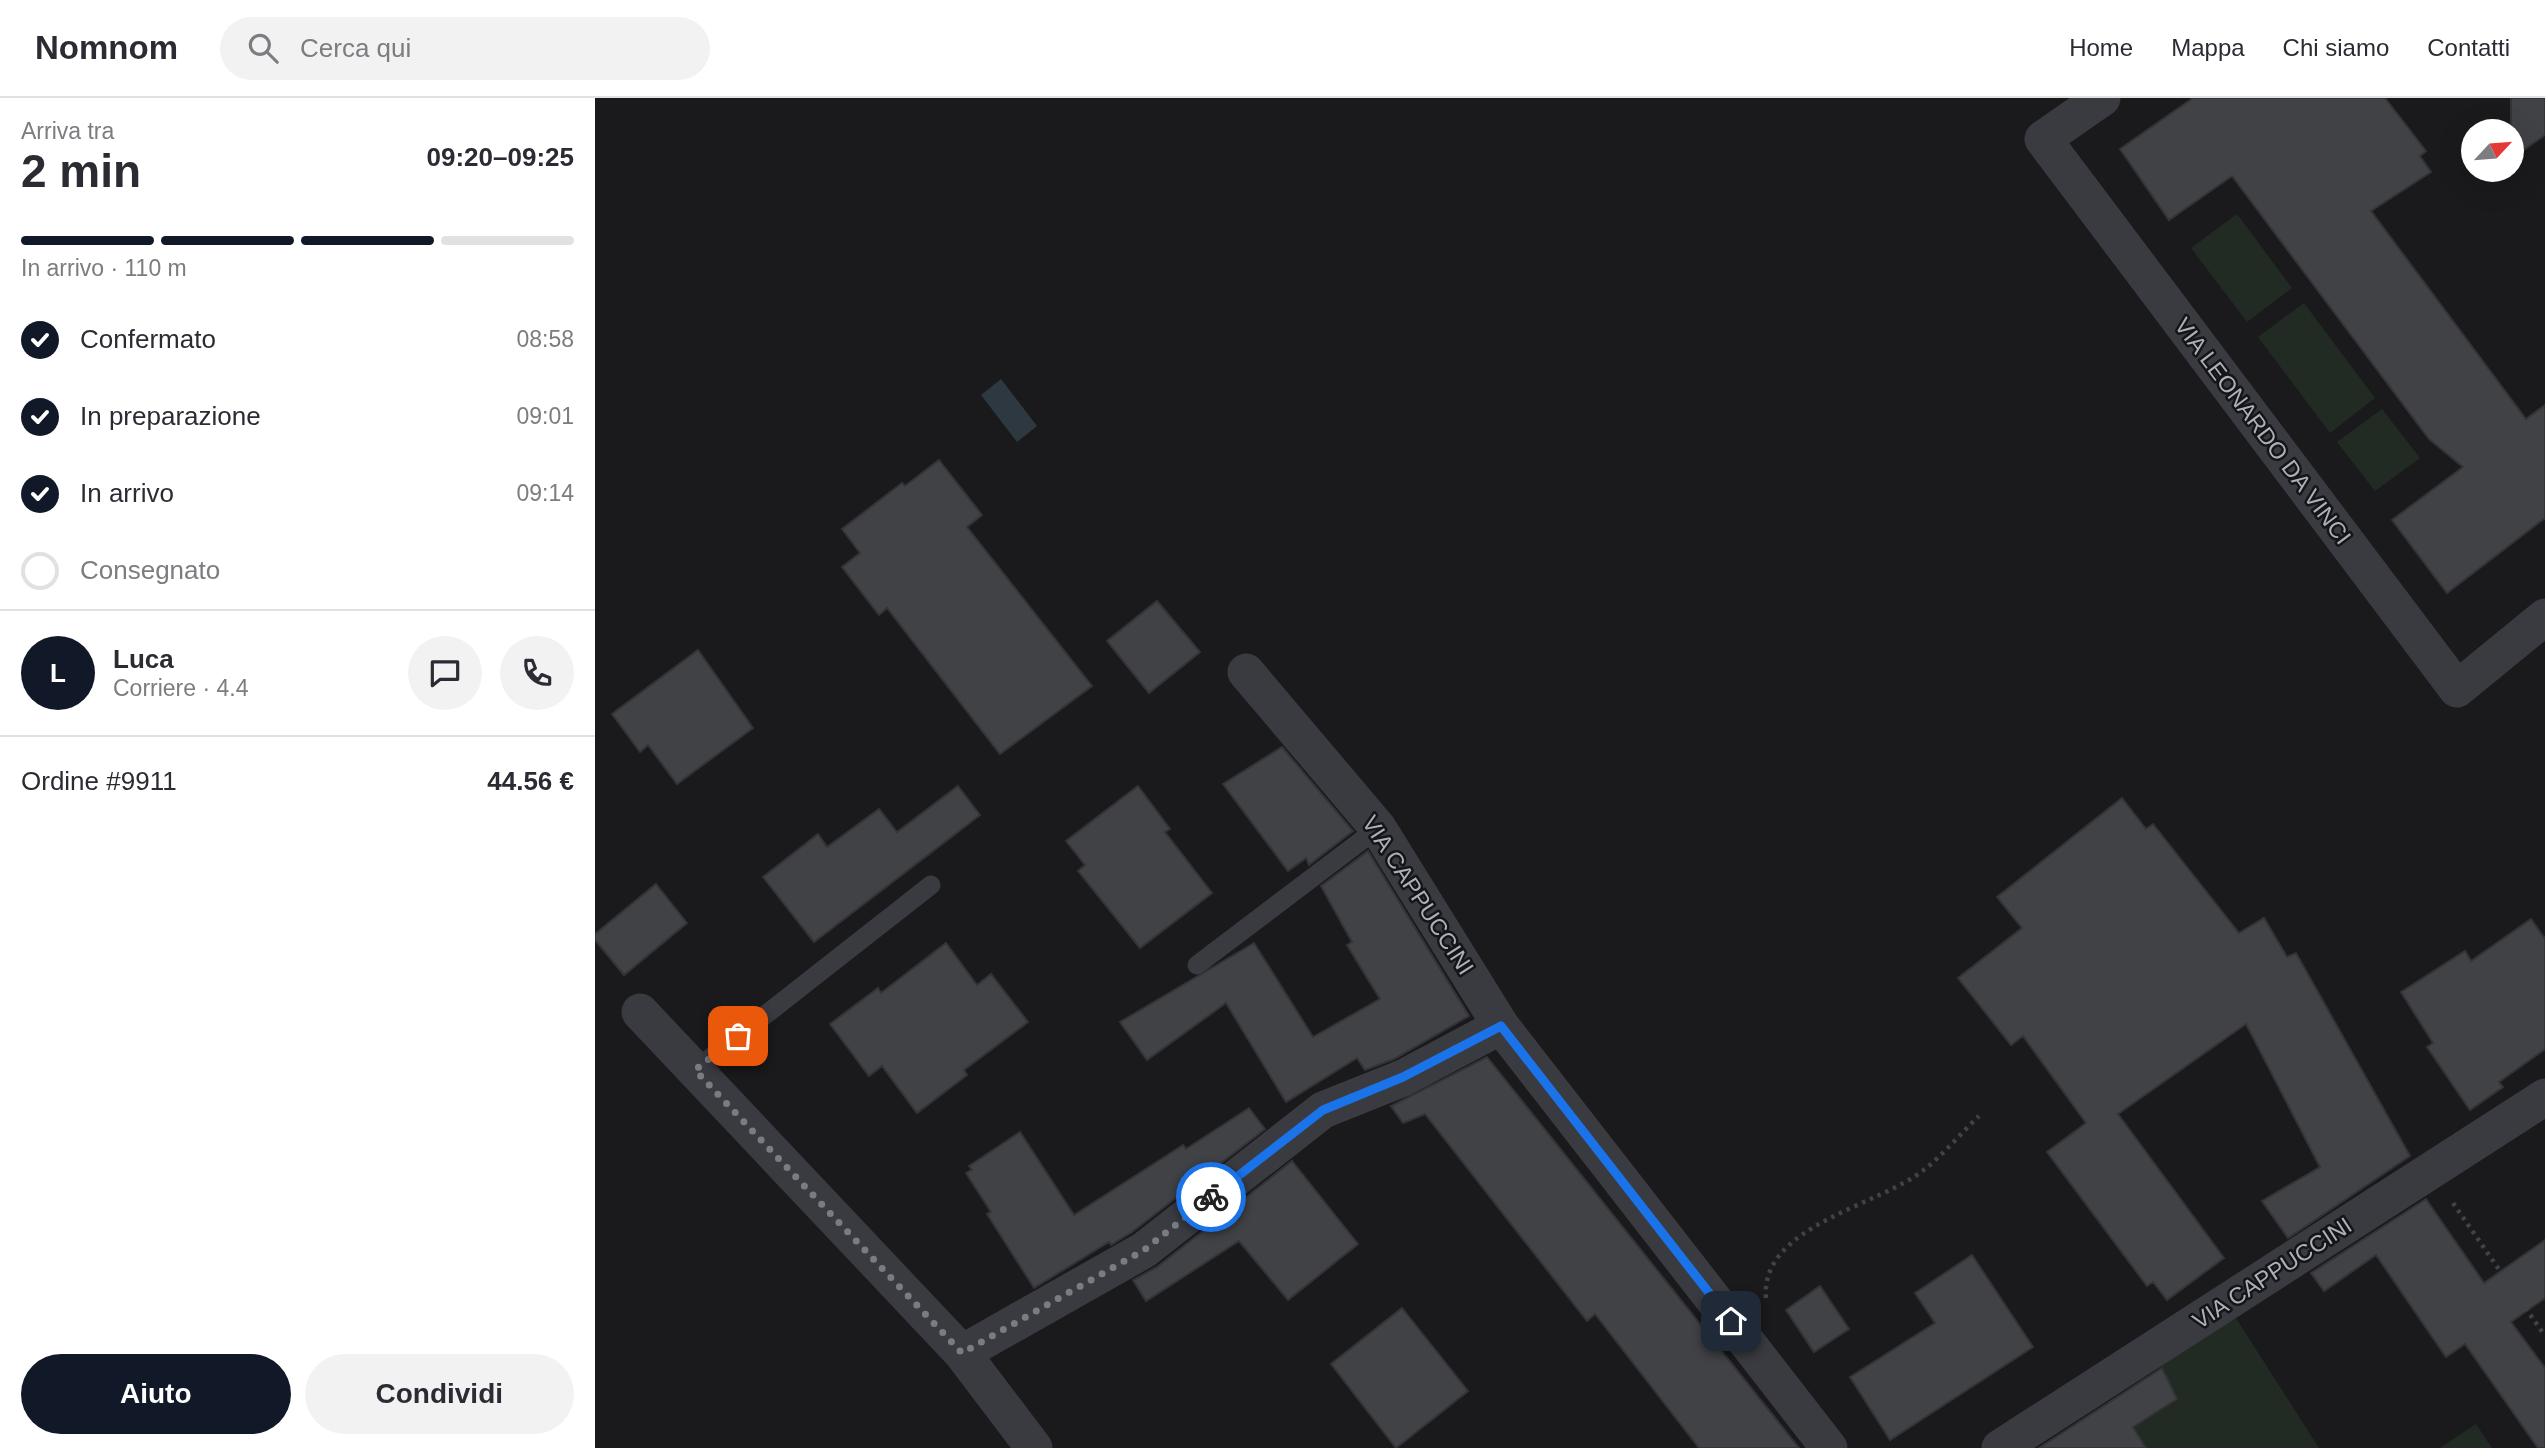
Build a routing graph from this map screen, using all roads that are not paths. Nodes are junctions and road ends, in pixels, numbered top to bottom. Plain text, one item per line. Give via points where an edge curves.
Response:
1 (2102, 98) edge
2 (2545, 617) edge
3 (1246, 672) dead end
4 (1378, 828) junction
5 (931, 885) dead end
6 (1198, 965) dead end
7 (640, 1012) dead end
8 (1501, 1026) junction
9 (695, 1070) junction
10 (2545, 1097) edge
11 (962, 1353) junction
12 (1034, 1448) edge
13 (1829, 1448) edge
14 (2000, 1448) edge

1 - 2 street, VIA LEONARDO DA VINCI via 2043,139 2457,689
3 - 4 street, VIA CAPPUCCINI
4 - 6 lane
4 - 8 street, VIA CAPPUCCINI
5 - 9 lane
7 - 9 street
8 - 11 street via 1403,1077 1323,1110 1144,1250
8 - 13 street, VIA CAPPUCCINI
9 - 11 street
10 - 14 street, VIA CAPPUCCINI
11 - 12 street

